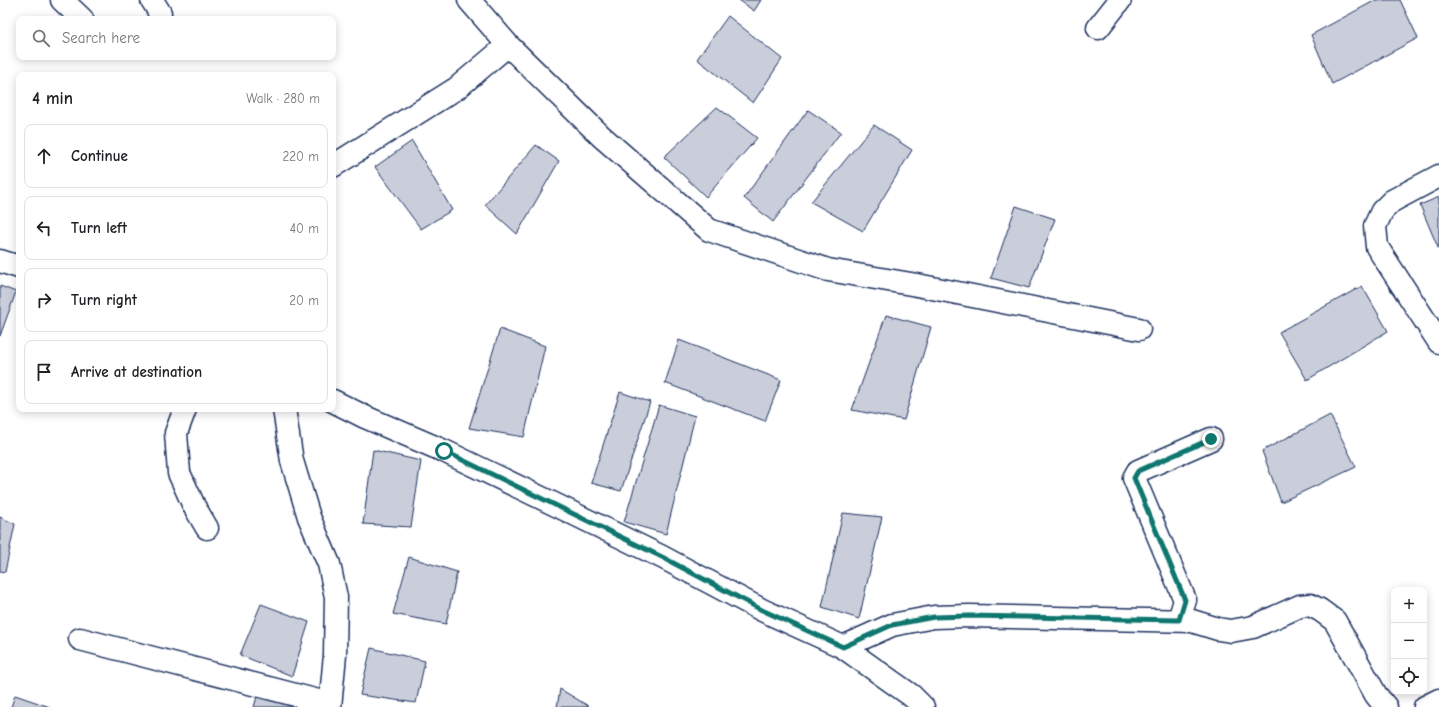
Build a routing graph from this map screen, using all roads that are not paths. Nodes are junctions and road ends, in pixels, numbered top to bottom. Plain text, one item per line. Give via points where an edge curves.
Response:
1 (62, 0) edge
2 (152, 0) edge
3 (469, 0) edge
4 (1120, 0) edge
5 (79, 16) edge
6 (160, 16) edge
7 (1098, 28) dead end
8 (508, 45) junction
9 (336, 164) edge
10 (1439, 176) edge
11 (0, 261) edge
12 (16, 267) edge
13 (1139, 329) dead end
14 (1439, 342) edge
15 (336, 402) edge
16 (184, 412) edge
17 (284, 412) edge
18 (1211, 439) dead end
19 (207, 528) dead end
20 (1179, 620) junction
21 (80, 639) dead end
22 (843, 647) junction
23 (1439, 700) edge
24 (330, 706) edge
25 (923, 707) edge
26 (1386, 707) edge
27 (1425, 707) edge

1 - 5 street
2 - 6 street
3 - 8 street
4 - 7 street
8 - 9 street via 457,88
8 - 13 street via 601,136 709,230 828,270
10 - 14 street via 1392,201 1382,210 1375,226 1376,247
11 - 12 street
15 - 22 street via 551,502 762,610
16 - 19 street via 176,433 179,473
17 - 24 street via 292,461 309,517 329,564 336,597 335,655
18 - 20 street via 1138,471 1134,478 1185,600
20 - 22 street via 934,617 892,625
20 - 26 street via 1192,620 1231,631 1253,627 1300,606 1310,605 1335,621 1376,696
21 - 24 street
22 - 25 street via 912,696
23 - 27 street

